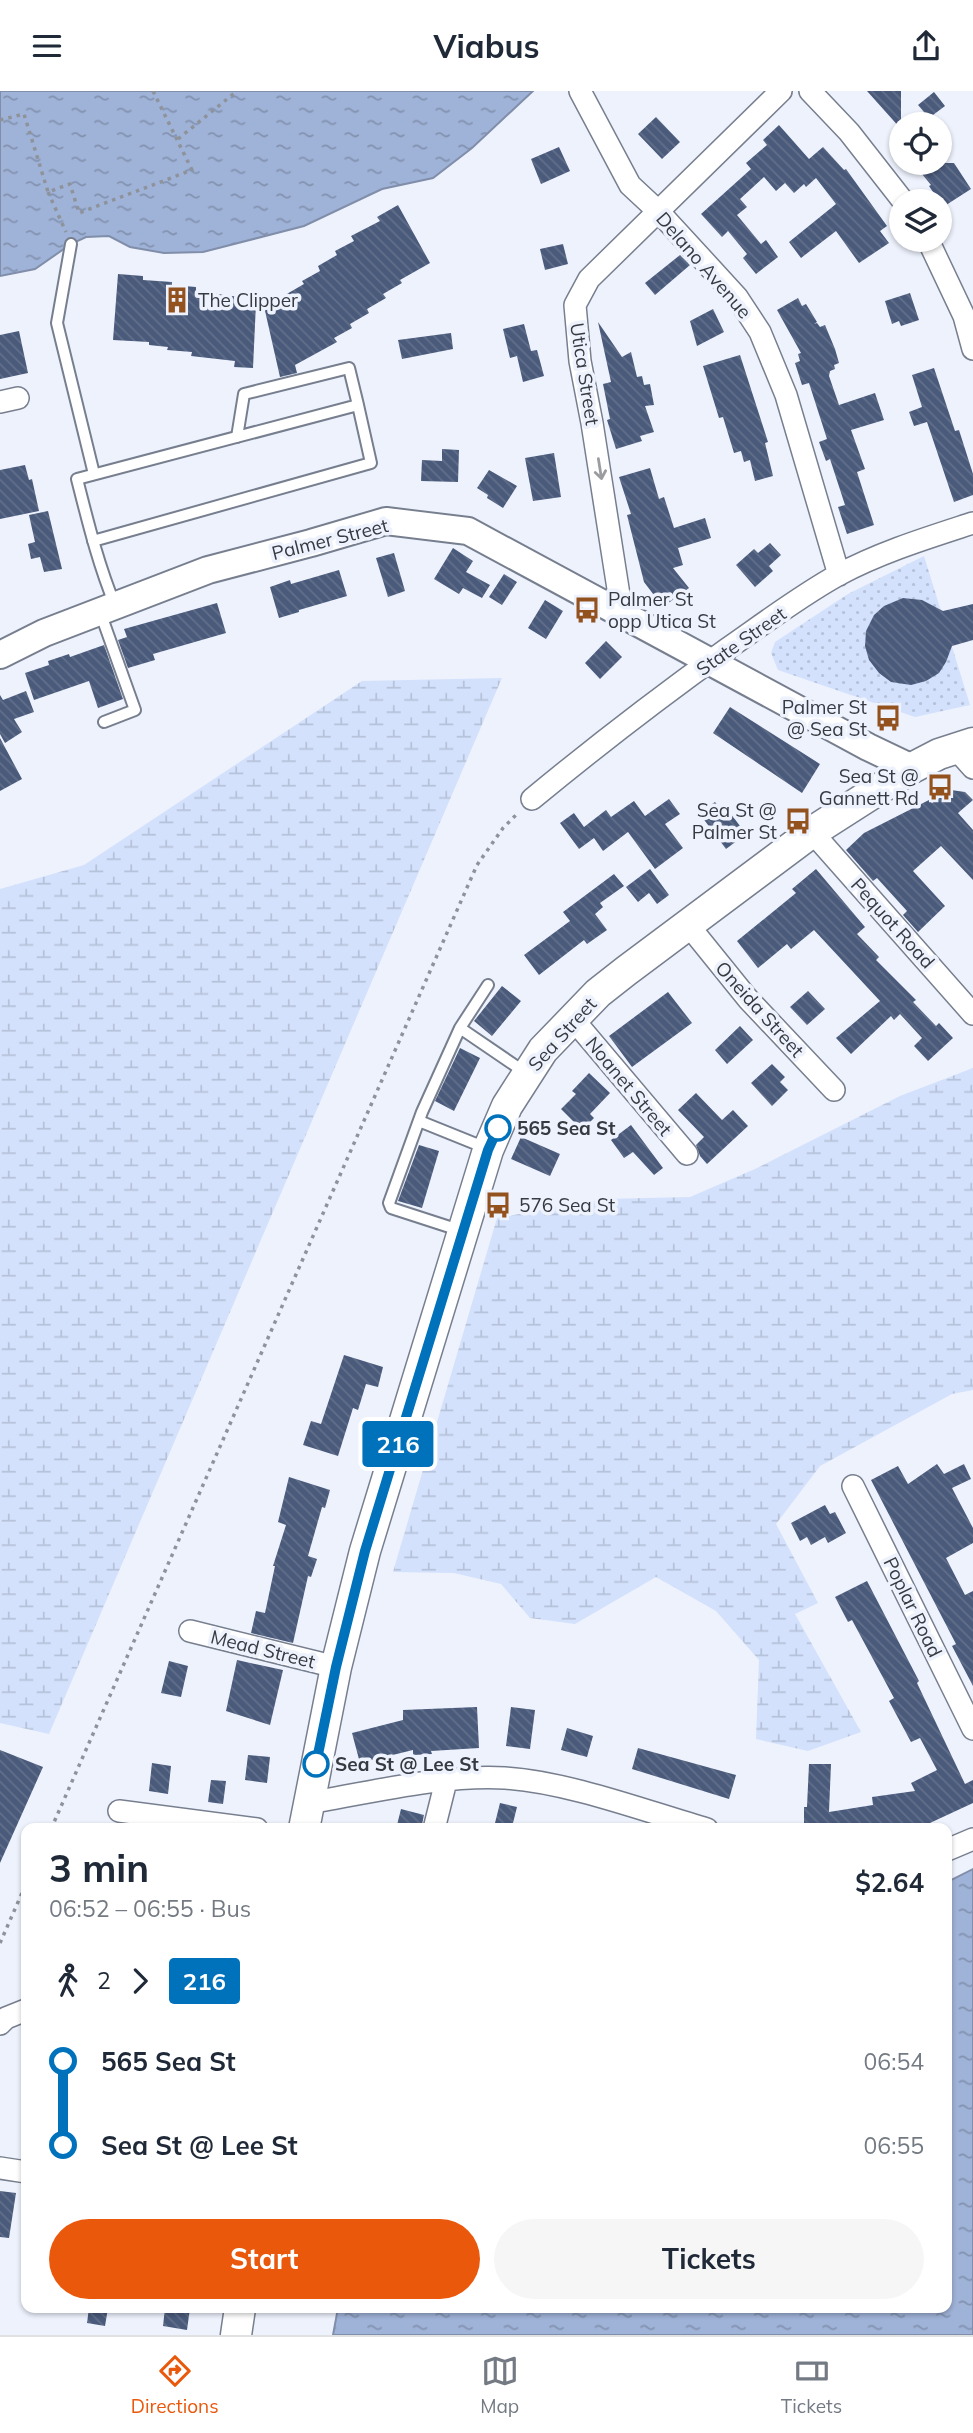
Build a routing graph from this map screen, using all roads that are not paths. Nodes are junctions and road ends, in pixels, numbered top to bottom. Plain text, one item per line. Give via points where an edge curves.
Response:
1 (580, 91) edge
2 (781, 91) edge
3 (810, 91) edge
4 (894, 189) edge
5 (659, 212) junction
6 (71, 244) road end
7 (934, 252) edge
8 (973, 349) edge
9 (358, 405) junction
10 (237, 437) junction
11 (94, 474) junction
12 (973, 523) edge
13 (93, 541) junction
14 (839, 575) junction
15 (107, 608) junction
16 (622, 614) junction
17 (0, 655) edge
18 (711, 661) junction
19 (104, 722) dead end
20 (967, 753) edge
21 (912, 768) junction
22 (532, 799) road end
23 (812, 832) junction
24 (689, 926) junction
25 (488, 985) dead end
26 (973, 1014) edge
27 (572, 1018) junction
28 (460, 1028) junction
29 (526, 1073) junction
30 (834, 1090) dead end
31 (419, 1121) junction
32 (488, 1150) junction
33 (687, 1154) dead end
34 (463, 1232) junction
35 (853, 1486) dead end
36 (190, 1631) dead end
37 (336, 1667) junction
38 (973, 1729) edge
39 (446, 1781) junction
40 (119, 1811) dead end
41 (306, 1816) edge
42 (211, 1823) edge
43 (436, 1823) edge
44 (686, 1823) edge
45 (973, 1839) edge
46 (952, 1848) edge
47 (21, 2012) edge
48 (0, 2024) edge
49 (0, 2168) edge
50 (21, 2171) edge
51 (239, 2313) edge
52 (236, 2335) edge

1 - 5 street, Delano Avenue via 630,185
2 - 5 street, Utica Street
3 - 4 street
5 - 14 street, Delano Avenue via 737,297 760,332 786,395
5 -> 16 street, Utica Street via 589,279 575,305
6 - 11 lane via 57,323
7 - 8 street via 964,316
9 - 10 lane
9 - 10 lane via 349,368 244,394
9 - 13 lane via 371,463
10 - 11 lane
11 - 13 lane via 77,479
12 - 14 street, State Street via 894,549
13 - 15 lane
14 - 18 street, State Street
15 - 16 street, Palmer Street via 208,570 386,521 468,531
15 - 17 street, Palmer Street
15 - 19 lane via 135,710
16 - 18 street, Palmer Street
18 - 21 street, Palmer Street
18 - 22 street, State Street
20 - 21 main road, Sea Street via 939,754
21 - 23 main road, Sea Street
23 - 24 main road, Sea Street
23 - 26 street, Pequot Road
24 - 27 main road, Sea Street via 598,993
24 - 30 street, Oneida Street via 748,999
25 - 28 lane
27 - 29 main road, Sea Street
27 - 33 street, Noanet Street
28 - 29 lane
28 - 31 lane
29 - 32 main road, Sea Street
31 - 32 lane
31 - 34 lane via 388,1203 391,1208
32 - 34 main road, Sea Street
34 - 37 main road, Sea Street via 365,1551
35 - 38 street, Poplar Road
36 - 37 street, Mead Street
37 - 41 main road, Sea Street
39 - 41 street
39 - 43 street
39 - 44 street via 504,1778 558,1787
40 - 42 street
45 - 46 street
47 - 48 street
49 - 50 street
51 - 52 main road

